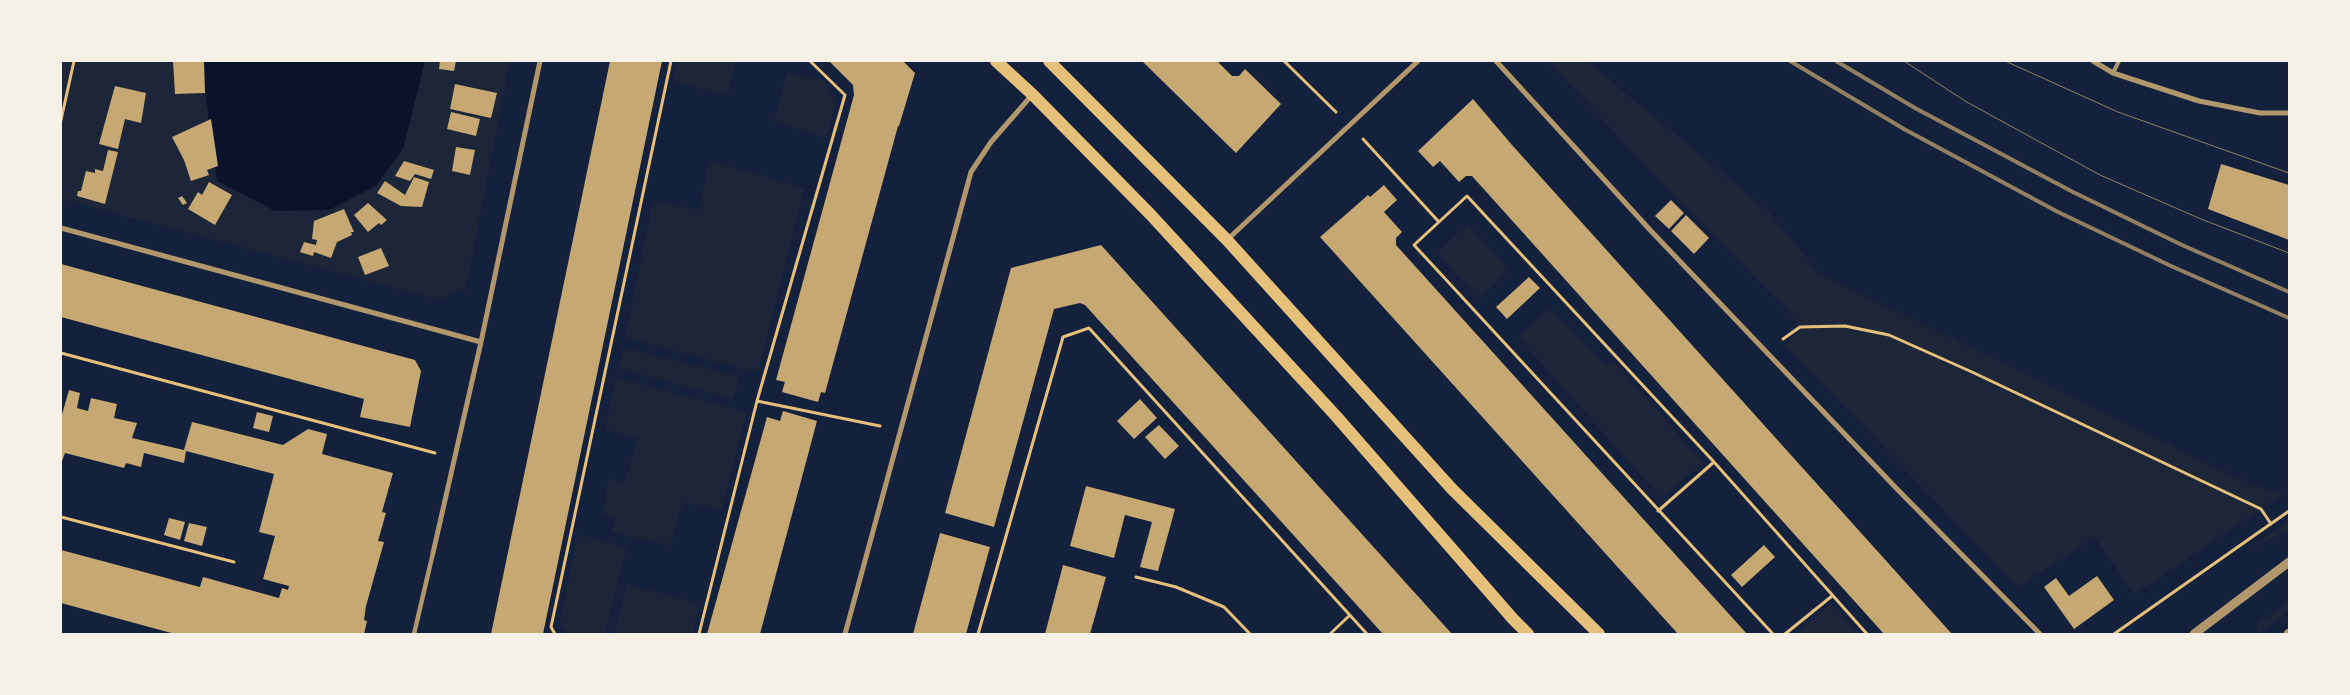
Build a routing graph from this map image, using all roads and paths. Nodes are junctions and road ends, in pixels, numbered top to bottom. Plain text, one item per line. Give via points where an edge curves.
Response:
1 (74, 61) edge
2 (540, 61) edge
3 (671, 61) edge
4 (810, 61) edge
5 (996, 61) edge
6 (1049, 61) edge
7 (1284, 61) edge
8 (1418, 61) edge
9 (1496, 61) edge
10 (2093, 61) edge
11 (2118, 61) edge
12 (2113, 74) junction
13 (1033, 95) junction
14 (2289, 112) edge
15 (61, 120) edge
16 (1350, 125) junction
17 (1439, 222) junction
18 (61, 228) edge
19 (1227, 240) junction
20 (481, 342) junction
21 (1766, 351) junction
22 (61, 352) edge
23 (757, 401) junction
24 (901, 430) junction
25 (455, 459) junction
26 (1714, 462) junction
27 (2289, 511) edge
28 (1658, 512) junction
29 (61, 516) edge
30 (2271, 524) junction
31 (434, 553) joint
32 (234, 562) dead end
33 (2289, 562) edge
34 (1136, 577) dead end
35 (1832, 596) junction
36 (1350, 615) junction
37 (1513, 620) junction
38 (414, 634) edge
39 (555, 634) edge
40 (699, 634) edge
41 (845, 634) edge
42 (978, 634) edge
43 (1250, 634) edge
44 (1330, 634) edge
45 (1367, 634) edge
46 (1522, 634) edge
47 (1528, 634) edge
48 (1598, 634) edge
49 (1773, 634) edge
50 (1785, 634) edge
51 (1867, 634) edge
52 (2040, 634) edge
53 (2114, 634) edge
54 (2194, 634) edge

1 - 15 path
2 - 20 street
3 - 39 path via 551,627
4 - 23 path via 845,95
5 - 13 main road
6 - 19 main road
7 - 16 path
8 - 16 street
9 - 21 street
10 - 12 street
11 - 12 lane
12 - 14 street via 2199,101 2260,113
13 - 24 street via 991,142 971,172
13 - 37 main road via 1150,214 1336,416
16 - 17 path
16 - 19 street
17 - 26 path via 1467,196
17 - 28 path via 1414,245
18 - 20 street
19 - 48 main road via 1452,489
20 - 25 street
21 - 30 path via 1800,327 1846,326 1889,335 2262,509
21 - 52 street
22 - 25 path
23 - 24 path
23 - 40 path
24 - 41 street
25 - 31 street
26 - 28 path
26 - 35 path
27 - 30 path
28 - 49 path
29 - 32 path
30 - 53 path
31 - 38 street
33 - 54 street
34 - 43 path via 1169,585 1218,604
35 - 50 path
35 - 51 path
36 - 42 path via 1089,328 1063,337
36 - 44 path
36 - 45 path
37 - 46 main road
37 - 47 main road

